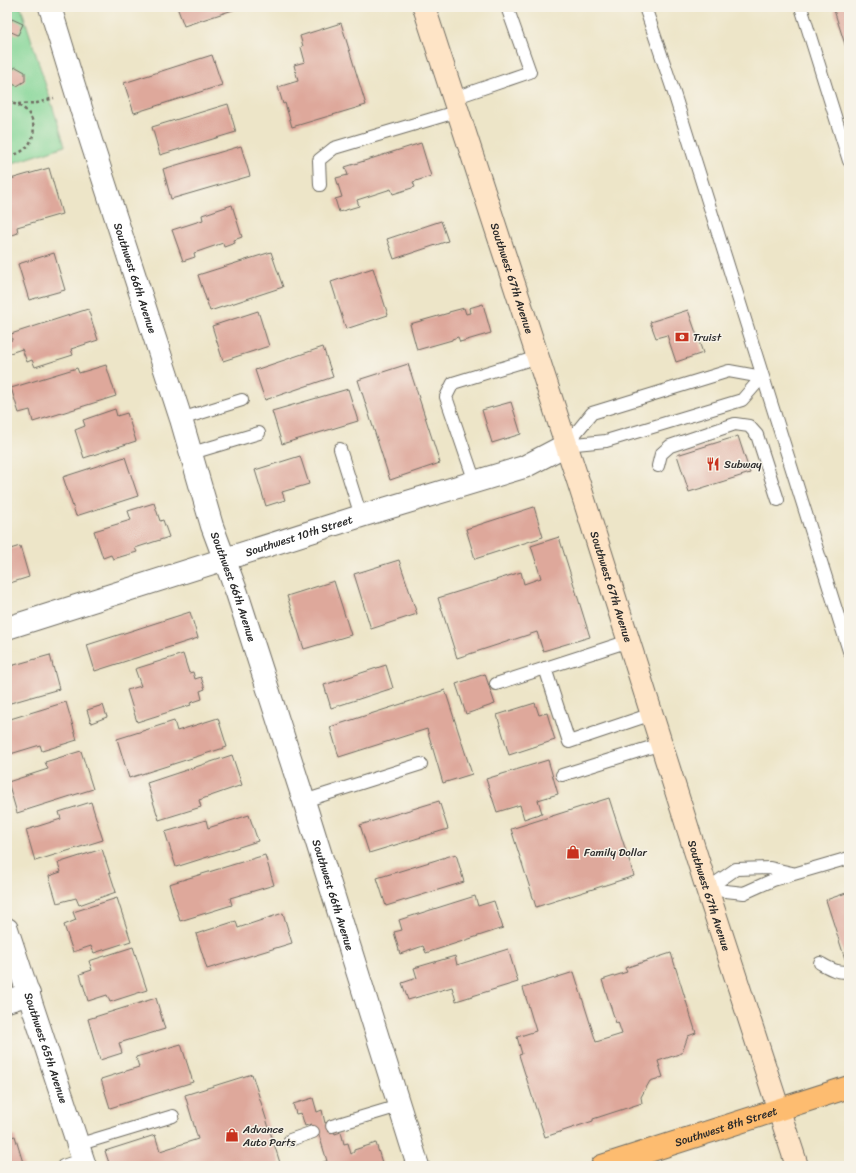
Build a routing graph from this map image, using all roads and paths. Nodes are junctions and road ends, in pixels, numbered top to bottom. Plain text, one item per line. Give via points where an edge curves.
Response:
1 (10, 7) edge
2 (50, 7) edge
3 (424, 7) edge
4 (645, 7) edge
5 (801, 7) edge
6 (510, 8) edge
7 (7, 22) edge
8 (54, 98) dead end
9 (7, 99) edge
10 (7, 103) edge
11 (16, 104) junction
12 (456, 104) junction
13 (7, 156) edge
14 (849, 161) edge
15 (320, 185) dead end
16 (538, 357) junction
17 (762, 377) junction
18 (242, 400) dead end
19 (181, 419) junction
20 (259, 433) dead end
21 (566, 445) junction
22 (340, 449) dead end
23 (192, 453) junction
24 (658, 466) dead end
25 (475, 482) junction
26 (778, 500) dead end
27 (361, 516) junction
28 (225, 559) junction
29 (7, 628) edge
30 (629, 641) junction
31 (849, 651) edge
32 (545, 668) junction
33 (496, 684) dead end
34 (652, 714) junction
35 (661, 744) junction
36 (421, 764) dead end
37 (562, 775) dead end
38 (304, 801) junction
39 (849, 858) edge
40 (792, 873) junction
41 (706, 889) junction
42 (7, 929) edge
43 (820, 963) dead end
44 (849, 971) edge
45 (29, 994) junction
46 (7, 1001) edge
47 (849, 1087) edge
48 (399, 1106) junction
49 (779, 1110) junction
50 (173, 1116) dead end
51 (332, 1126) dead end
52 (313, 1132) dead end
53 (290, 1140) dead end
54 (77, 1159) edge
55 (418, 1166) edge
56 (602, 1166) edge
57 (797, 1166) edge

1 - 7 path
2 - 19 street, Southwest 66th Avenue
3 - 12 main road, Southwest 67th Avenue
4 - 17 lane
5 - 14 lane
6 - 12 lane via 530,72
8 - 11 path via 37,103
9 - 11 path
10 - 11 path
11 - 13 path via 26,110 32,120 33,137 23,151
12 - 15 lane via 334,148 319,160
12 - 16 main road, Southwest 67th Avenue
16 - 21 main road, Southwest 67th Avenue
16 - 25 lane via 453,383 446,396
17 - 21 lane via 742,400 606,441
17 - 21 lane via 729,371 592,413
17 - 31 lane
18 - 19 lane
19 - 23 street, Southwest 66th Avenue
20 - 23 lane
21 - 25 street, Southwest 10th Street via 524,467
21 - 30 main road, Southwest 67th Avenue
22 - 27 lane
23 - 28 street, Southwest 66th Avenue via 212,526
24 - 26 lane via 661,454 670,446 735,424 749,426 757,435
25 - 27 street, Southwest 10th Street
27 - 28 street, Southwest 10th Street
28 - 29 street, Southwest 10th Street
28 - 38 street, Southwest 66th Avenue
30 - 32 lane
30 - 34 main road, Southwest 67th Avenue
32 - 33 lane
32 - 34 lane via 568,742
34 - 35 main road, Southwest 67th Avenue
35 - 37 lane
35 - 41 main road, Southwest 67th Avenue
36 - 38 lane
38 - 48 street, Southwest 66th Avenue
39 - 40 lane
40 - 41 lane via 744,892
40 - 41 lane via 770,868 736,869
41 - 49 main road, Southwest 67th Avenue
42 - 45 street, Southwest 65th Avenue
43 - 44 lane via 834,971
45 - 46 street
45 - 54 street, Southwest 65th Avenue
47 - 49 main road, Southwest 8th Street
48 - 51 lane
48 - 55 street, Southwest 66th Avenue
49 - 56 main road, Southwest 8th Street
49 - 57 main road, Southwest 67th Avenue
50 - 54 lane
52 - 53 lane

